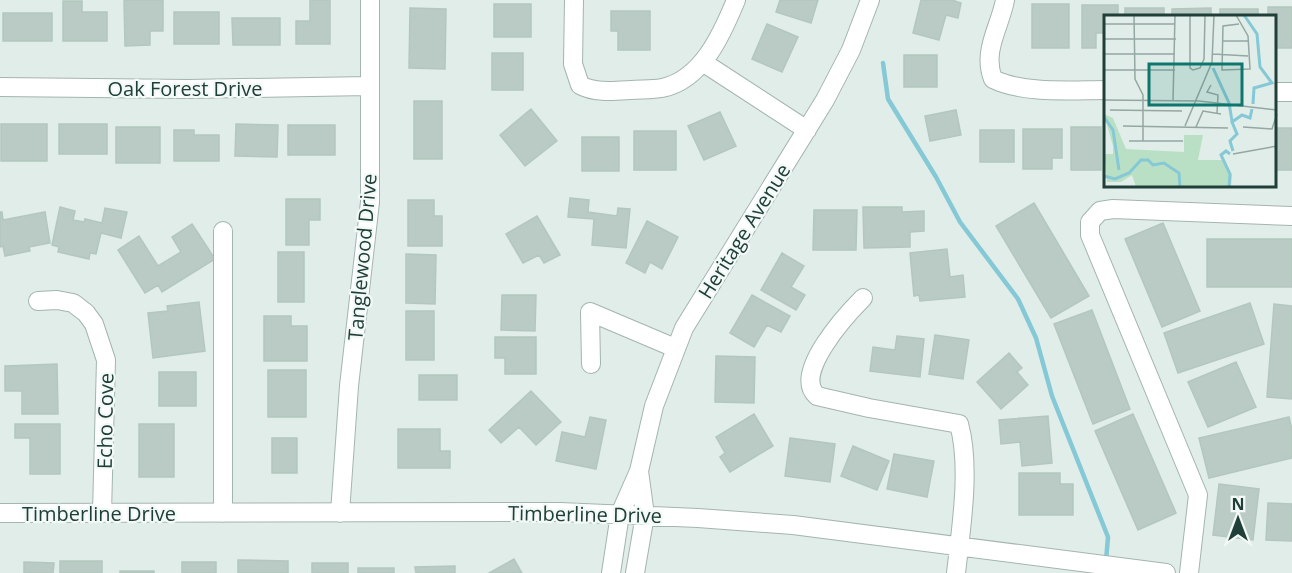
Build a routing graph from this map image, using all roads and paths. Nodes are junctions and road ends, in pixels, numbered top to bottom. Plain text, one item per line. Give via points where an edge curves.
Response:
1 (370, 0) edge
2 (574, 0) edge
3 (736, 0) edge
4 (870, 0) edge
5 (1005, 0) edge
6 (704, 63) junction
7 (369, 86) junction
8 (0, 87) edge
9 (1104, 90) edge
10 (807, 130) junction
11 (1292, 216) edge
12 (223, 231) dead end
13 (863, 298) dead end
14 (38, 301) dead end
15 (675, 348) junction
16 (591, 364) dead end
17 (639, 471) junction
18 (0, 513) edge
19 (102, 513) junction
20 (223, 513) junction
21 (340, 513) junction
22 (620, 514) junction
23 (645, 515) junction
24 (959, 546) junction
25 (611, 573) edge
26 (635, 573) edge
27 (956, 573) edge
28 (1166, 573) edge
29 (1189, 573) edge

1 - 7 street, Tanglewood Drive
2 - 6 street via 573,64 580,85 587,89 662,88 692,74
3 - 6 street
4 - 10 street, Heritage Avenue via 851,50
5 - 9 street via 989,51 993,79 1006,85
6 - 10 street
7 - 8 street, Oak Forest Drive
7 - 21 street, Tanglewood Drive via 370,202 349,386
10 - 15 street, Heritage Avenue
11 - 29 street via 1113,209 1100,211 1090,222 1090,235 1198,495
12 - 20 street
13 - 24 street via 839,322 815,362 811,391 817,396 869,408 959,424 965,474
14 - 19 street, Echo Cove via 73,303 86,313 94,324 106,360
15 - 16 street via 590,312
15 - 17 street, Heritage Avenue via 654,406
17 - 22 street, Heritage Avenue
17 - 23 street, Heritage Avenue
18 - 19 street, Timberline Drive
19 - 20 street, Timberline Drive
20 - 21 street, Timberline Drive
21 - 22 street, Timberline Drive
22 - 23 street, Timberline Drive
22 - 25 street, Heritage Avenue
23 - 24 street, Timberline Drive via 793,525
23 - 26 street, Heritage Avenue
24 - 27 street
24 - 28 street, Timberline Drive

